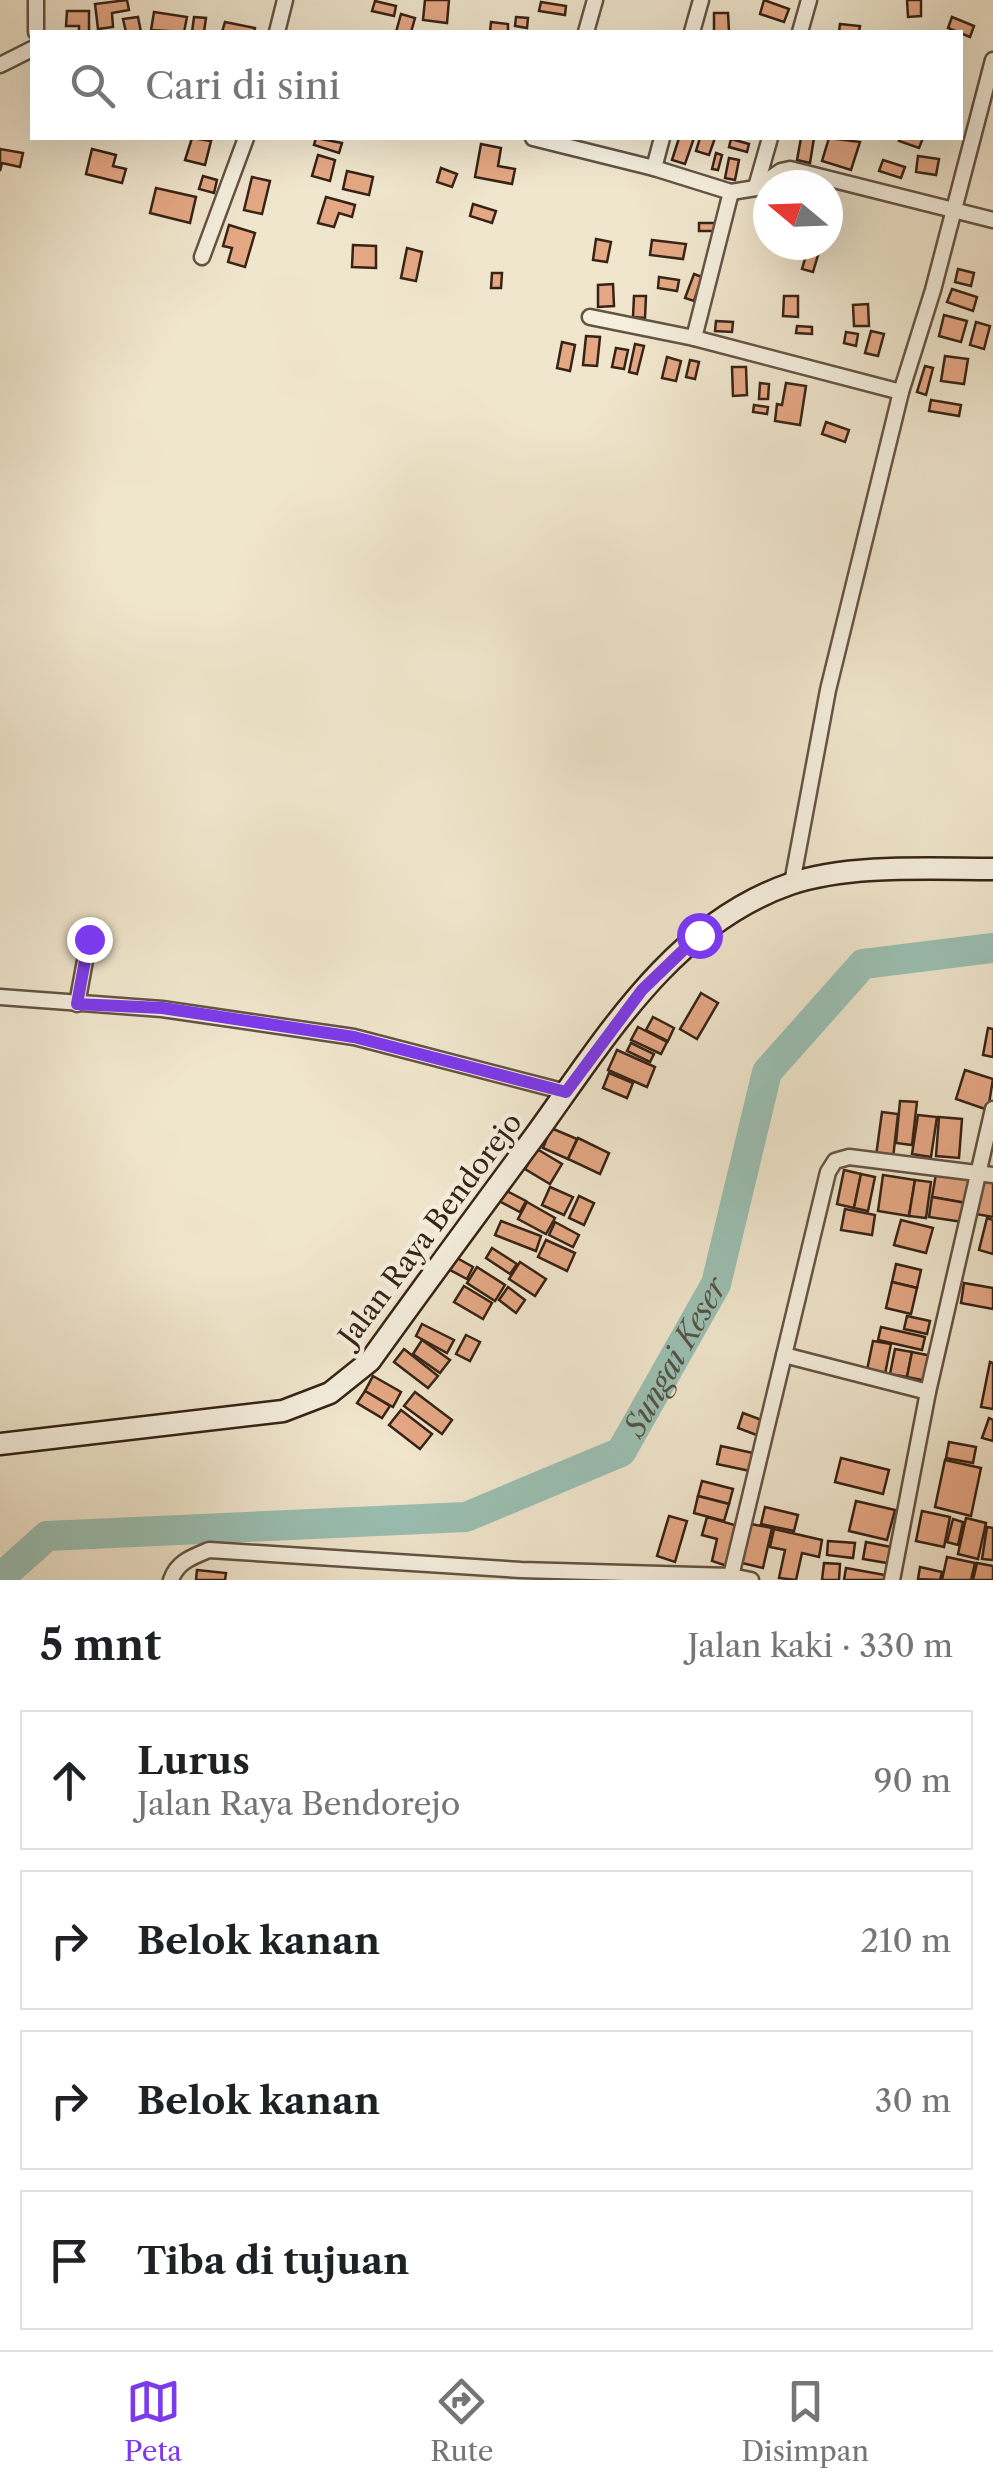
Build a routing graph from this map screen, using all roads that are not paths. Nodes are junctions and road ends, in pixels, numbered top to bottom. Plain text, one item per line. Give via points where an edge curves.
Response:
1 (36, 0) edge
2 (285, 0) edge
3 (595, 0) edge
4 (701, 0) edge
5 (809, 0) edge
6 (36, 30) edge
7 (278, 30) edge
8 (587, 30) edge
9 (693, 30) edge
10 (801, 30) edge
11 (30, 50) edge
12 (993, 60) edge
13 (0, 65) edge
14 (245, 140) edge
15 (558, 140) edge
16 (661, 140) edge
17 (769, 140) edge
18 (654, 168) junction
19 (761, 170) edge
20 (843, 182) edge
21 (753, 188) edge
22 (731, 192) junction
23 (953, 208) junction
24 (993, 220) edge
25 (202, 257) dead end
26 (590, 317) dead end
27 (694, 338) junction
28 (901, 392) junction
29 (993, 869) edge
30 (792, 884) junction
31 (89, 939) dead end
32 (0, 997) edge
33 (77, 1004) junction
34 (566, 1092) junction
35 (993, 1108) edge
36 (985, 1174) edge
37 (784, 1355) junction
38 (928, 1392) junction
39 (0, 1444) edge
40 (731, 1576) junction
41 (171, 1580) edge
42 (750, 1580) edge
43 (892, 1580) edge

1 - 6 street
2 - 7 street
3 - 8 street
4 - 9 street
5 - 10 street
11 - 13 street
12 - 23 street
14 - 25 street
15 - 18 street
16 - 18 street
17 - 19 street
18 - 22 street
20 - 23 street
21 - 22 street
22 - 27 street
23 - 24 street
23 - 28 street
26 - 27 street
27 - 28 street
28 - 30 street via 828,690
29 - 30 main road, Jalan Raya Bendorejo via 876,870
30 - 34 main road, Jalan Raya Bendorejo via 699,935 642,990
31 - 33 street
32 - 33 street
33 - 34 street via 162,1008 354,1037
34 - 39 main road, Jalan Raya Bendorejo via 370,1361 330,1394 283,1411
35 - 36 street
36 - 37 street via 849,1158 835,1162 823,1186
36 - 38 street
37 - 38 street
37 - 40 street
38 - 43 street
40 - 41 street via 208,1550 188,1558
40 - 42 street

